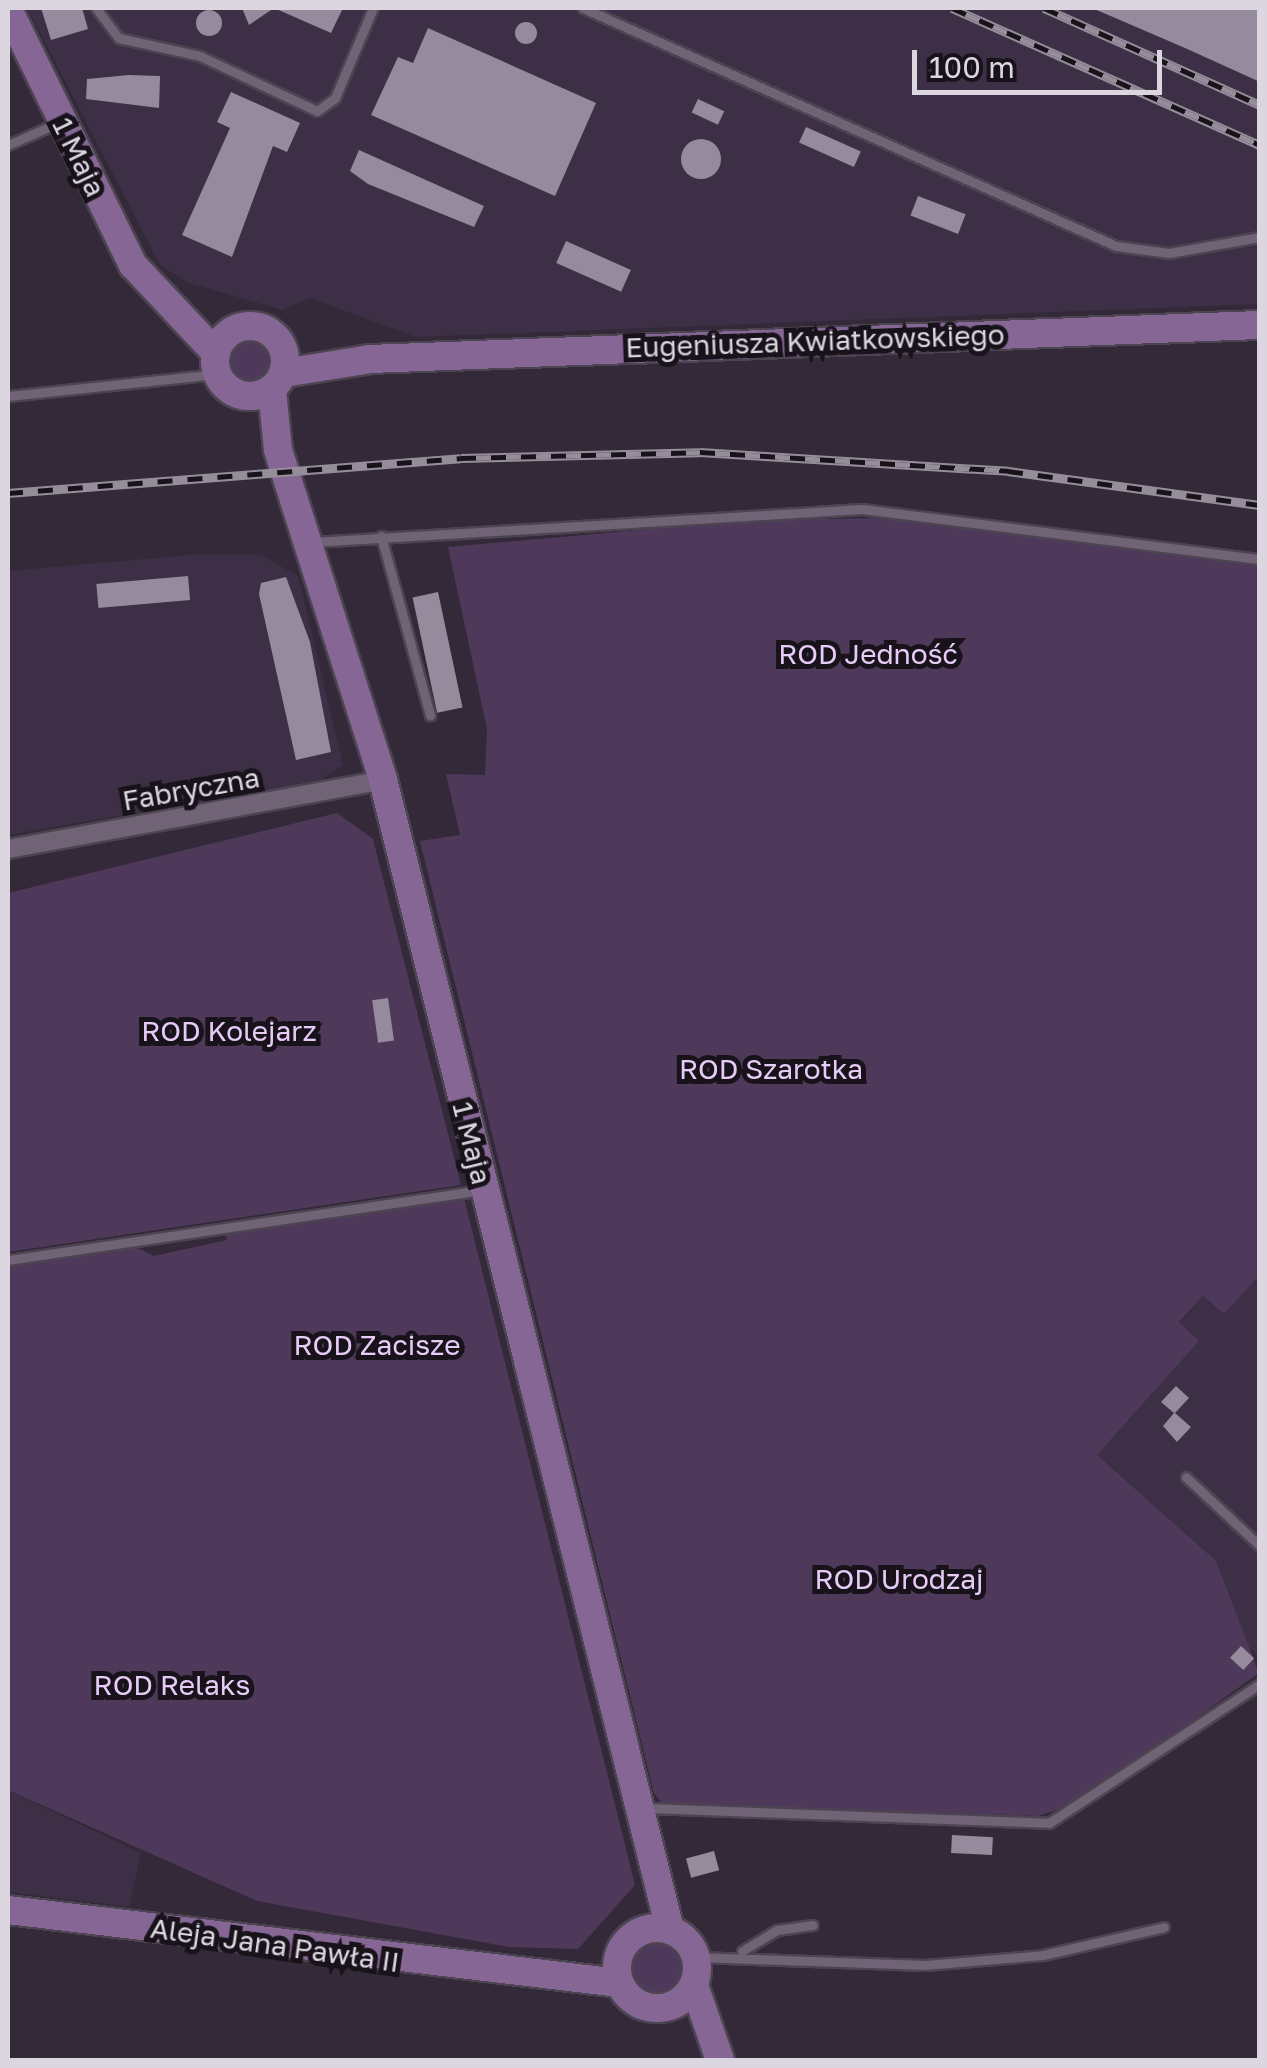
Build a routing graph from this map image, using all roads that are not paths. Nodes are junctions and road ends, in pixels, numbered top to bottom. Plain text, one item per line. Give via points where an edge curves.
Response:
1 (96, 8) edge
2 (373, 8) edge
3 (583, 8) edge
4 (8, 9) edge
5 (62, 121) junction
6 (8, 145) edge
7 (1260, 237) edge
8 (1260, 326) edge
9 (220, 353) junction
10 (272, 377) junction
11 (8, 396) edge
12 (381, 536) junction
13 (308, 542) junction
14 (1260, 559) edge
15 (430, 715) dead end
16 (382, 780) junction
17 (8, 849) edge
18 (484, 1189) junction
19 (8, 1260) edge
20 (1186, 1476) dead end
21 (1260, 1546) edge
22 (1260, 1684) edge
23 (638, 1810) junction
24 (8, 1910) edge
25 (813, 1925) dead end
26 (1164, 1927) dead end
27 (656, 1930) junction
28 (742, 1952) junction
29 (619, 1954) junction
30 (544, 1969) junction
31 (695, 1971) junction
32 (619, 1983) junction
33 (664, 2008) junction
34 (712, 2060) edge
35 (720, 2060) edge

1 - 2 lane via 120,38 200,56 318,111 335,98
3 - 7 lane via 1116,246 1169,253
4 - 5 street, 1 Maja
5 - 6 lane
5 - 9 street, 1 Maja via 133,265
8 - 10 street, Eugeniusza Kwiatkowskiego via 370,359
9 - 10 street
9 - 10 street via 260,327
9 - 11 lane
10 - 13 street, 1 Maja via 278,450
12 - 13 lane
12 - 14 lane via 862,509
12 - 15 lane
13 - 16 street, 1 Maja
16 - 17 street, Fabryczna
16 - 18 street, 1 Maja
18 - 19 lane
18 - 23 street, 1 Maja
20 - 21 lane
22 - 23 lane via 1049,1823
23 - 27 street, 1 Maja
24 - 30 street, Aleja Jana Pawła II via 387,1961
25 - 28 lane via 777,1930
26 - 28 lane via 1042,1955 925,1965
27 - 29 street
27 - 31 street
28 - 31 lane
29 - 30 street, Aleja Jana Pawła II
29 - 32 street
30 - 32 street, Aleja Jana Pawła II
31 - 33 street
31 - 35 street
32 - 33 street via 637,2003
33 - 34 street

